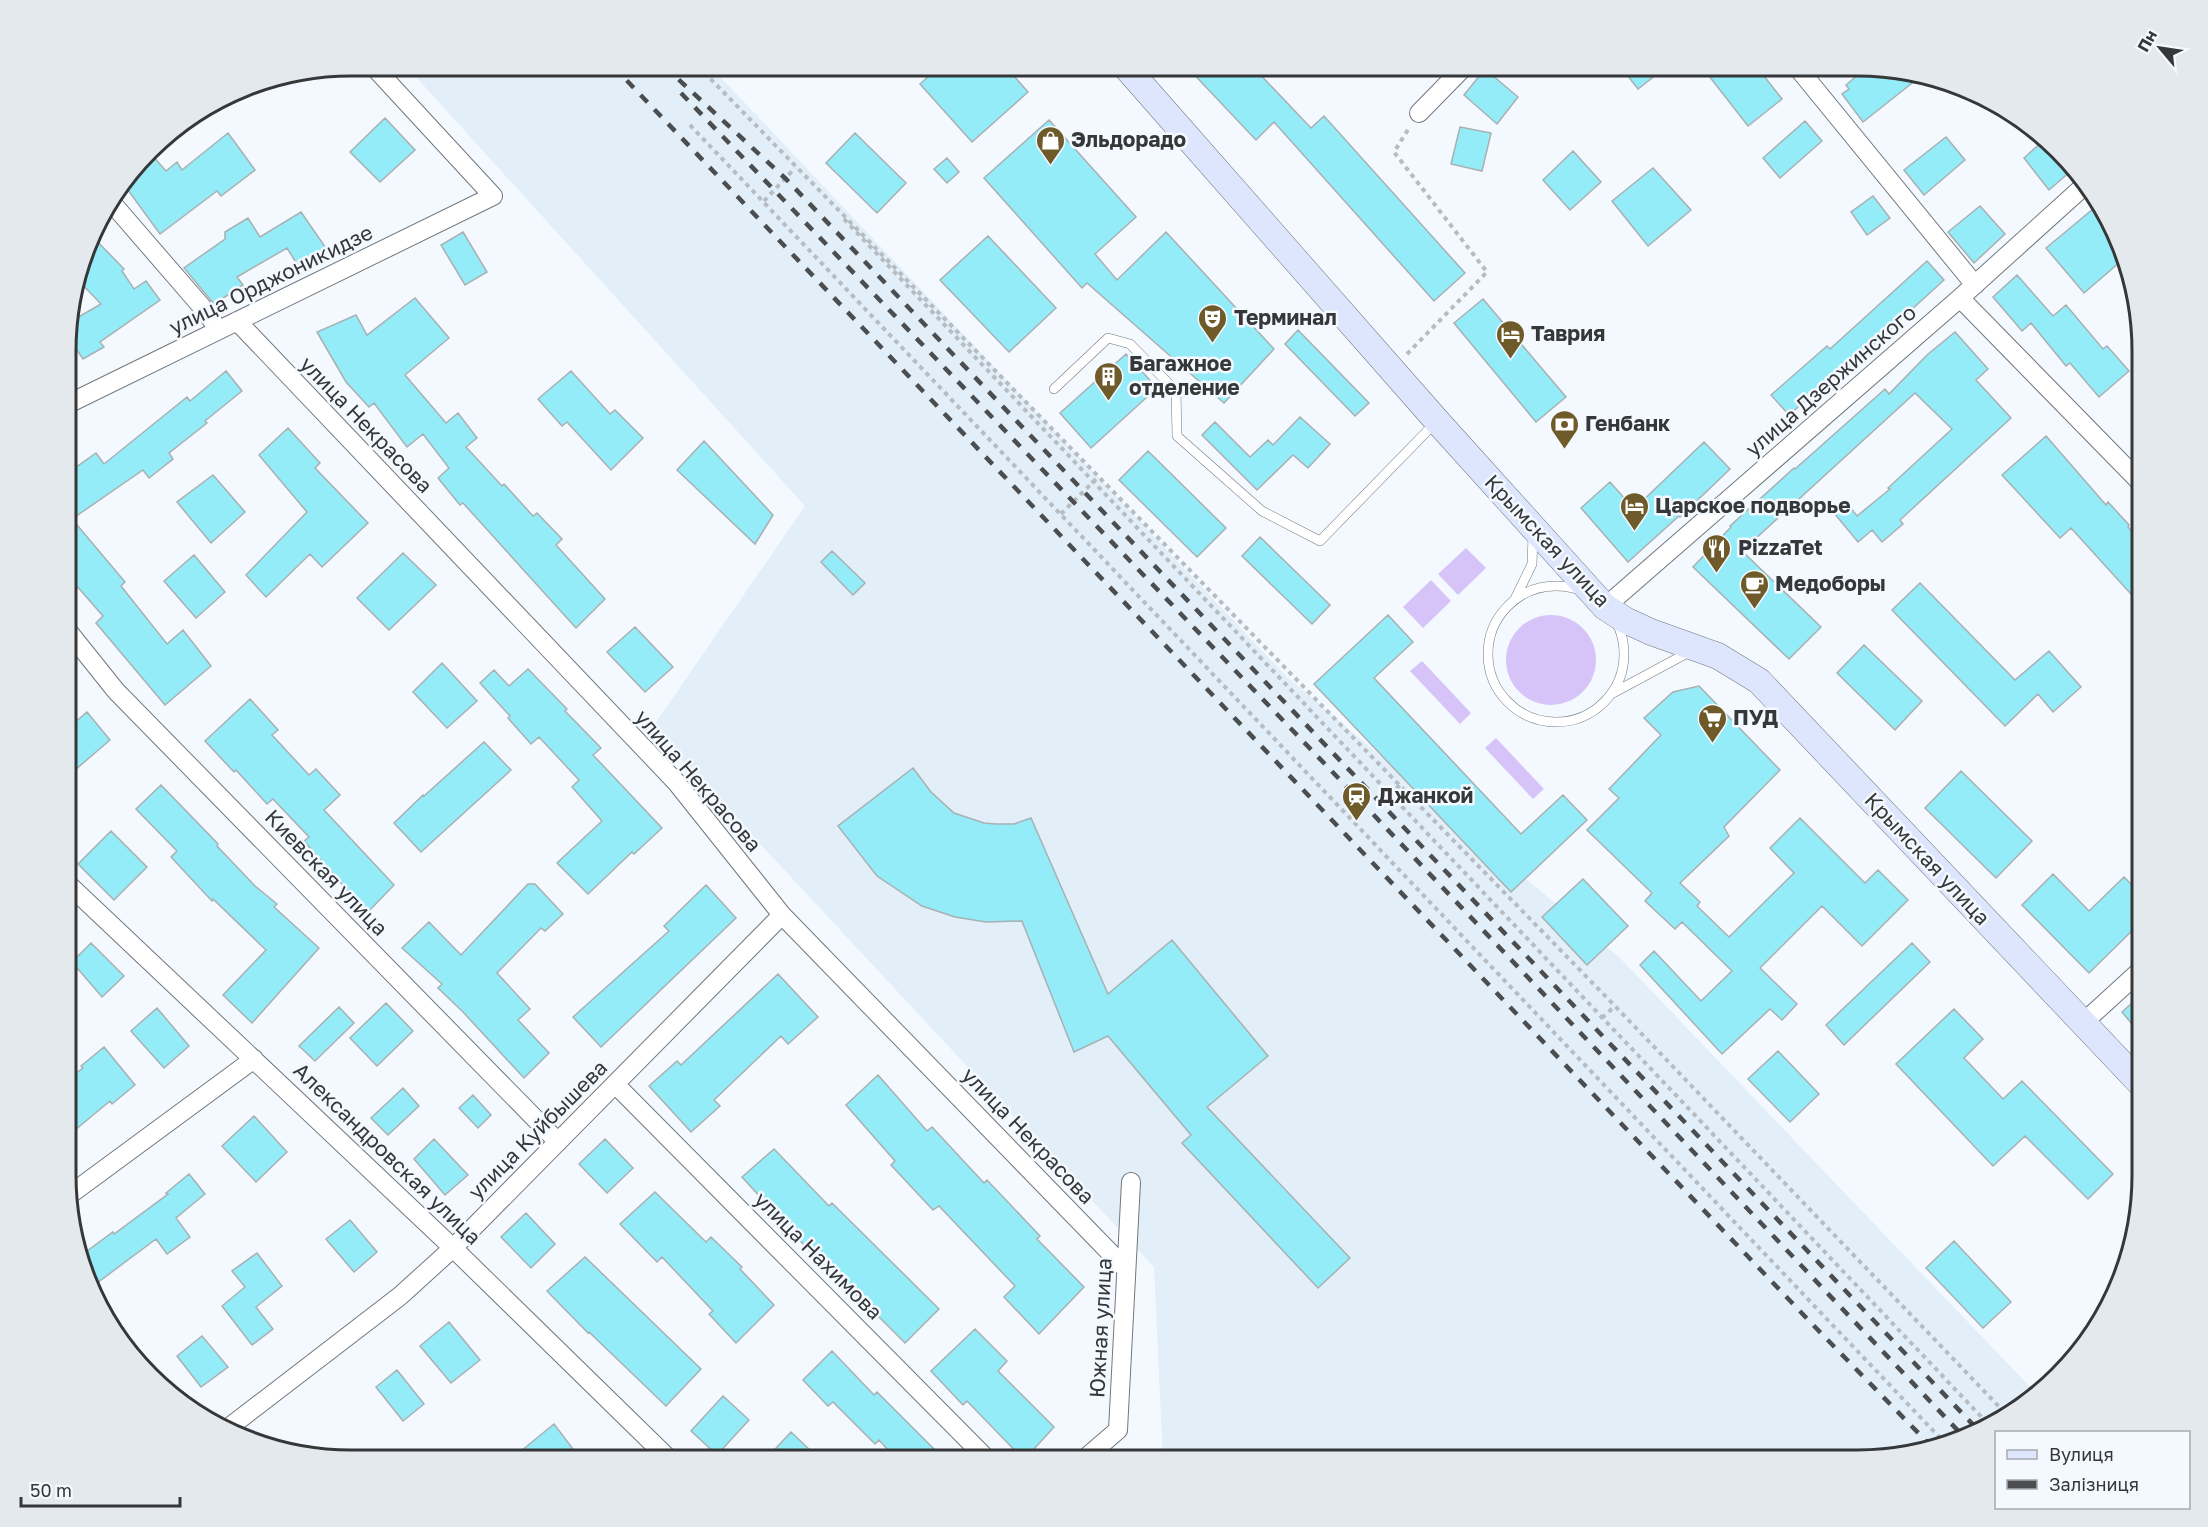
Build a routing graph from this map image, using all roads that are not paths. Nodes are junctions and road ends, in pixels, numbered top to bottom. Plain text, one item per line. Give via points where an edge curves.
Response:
1 (382, 76) edge
2 (1137, 76) edge
3 (1455, 76) edge
4 (1804, 76) edge
5 (1419, 113) road end
6 (2079, 190) edge
7 (117, 208) edge
8 (1975, 285) junction
9 (1960, 298) junction
10 (237, 321) junction
11 (219, 330) junction
12 (1054, 389) dead end
13 (76, 400) edge
14 (1437, 421) junction
15 (2132, 474) edge
16 (1532, 525) junction
17 (1515, 600) junction
18 (1605, 606) junction
19 (76, 641) edge
20 (1696, 648) junction
21 (1611, 694) junction
22 (76, 892) edge
23 (782, 915) junction
24 (2132, 978) edge
25 (2083, 1023) junction
26 (254, 1059) junction
27 (2132, 1075) edge
28 (615, 1084) junction
29 (558, 1142) junction
30 (1131, 1182) dead end
31 (77, 1190) edge
32 (453, 1248) junction
33 (1126, 1269) junction
34 (234, 1424) edge
35 (656, 1450) edge
36 (978, 1450) edge
37 (1095, 1450) edge

1 - 10 street, улица Орджоникидзе via 494,196
2 - 14 main road, Крымская улица
3 - 5 street
4 - 8 street
6 - 8 street, улица Дзержинского
7 - 11 street
8 - 9 street, улица Дзержинского
9 - 15 street
9 - 18 street, улица Дзержинского
10 - 11 street, улица Орджоникидзе
10 - 23 street, улица Некрасова via 676,782
11 - 13 street, улица Орджоникидзе
12 - 14 lane via 1108,338 1130,344 1176,391 1177,436 1262,512 1320,541
14 - 16 main road, Крымская улица
16 - 17 lane via 1532,564
16 - 18 main road, Крымская улица
17 - 18 lane via 1529,591 1562,586 1578,589
17 - 21 lane via 1503,611 1489,642 1491,675 1508,703 1537,720 1570,721 1586,716
18 - 20 main road, Крымская улица via 1624,620
18 - 21 lane via 1618,626 1624,649 1622,673
19 - 29 street, Киевская улица via 116,691
20 - 21 lane
20 - 25 main road, Крымская улица via 1718,656 1759,681
22 - 26 street, Александровская улица
23 - 28 street, улица Куйбышева
23 - 33 street, улица Некрасова
24 - 25 street
25 - 27 main road, Крымская улица
26 - 31 street
26 - 32 street, Александровская улица
28 - 29 street, улица Куйбышева
28 - 36 street, улица Нахимова
29 - 32 street, улица Куйбышева
30 - 33 street, Южная улица
32 - 34 street, улица Куйбышева via 400,1296
32 - 35 street, Александровская улица
33 - 37 street, Южная улица via 1118,1431

